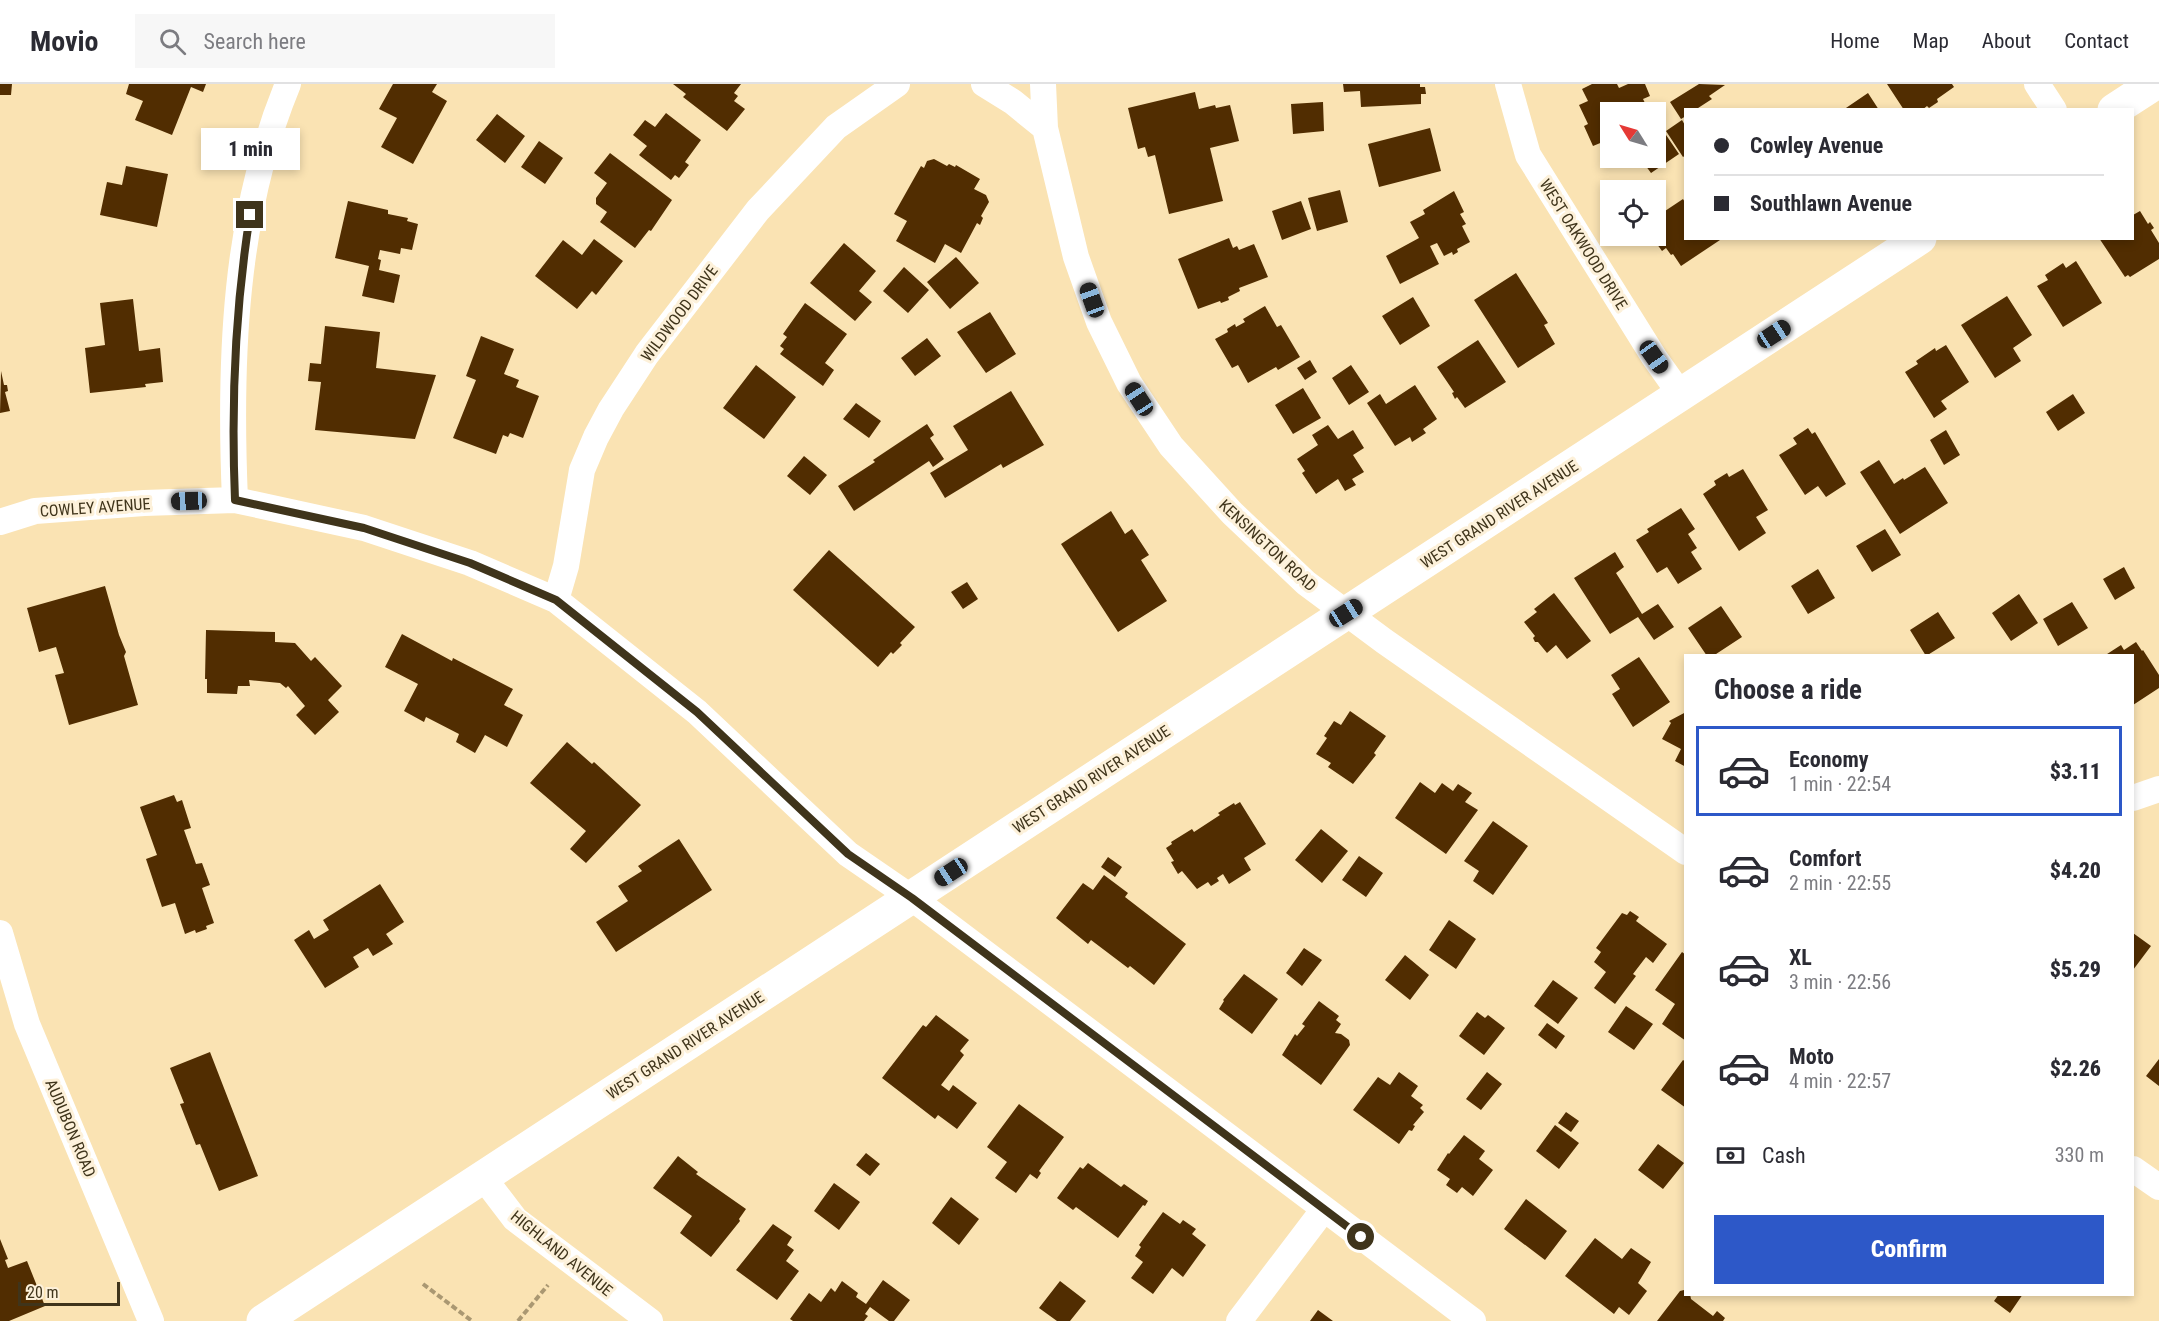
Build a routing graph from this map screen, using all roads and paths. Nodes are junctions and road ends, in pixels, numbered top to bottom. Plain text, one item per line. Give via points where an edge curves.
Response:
1 (288, 84) edge
2 (897, 84) edge
3 (984, 84) edge
4 (1043, 84) edge
5 (1508, 84) edge
6 (2037, 84) edge
7 (2154, 84) edge
8 (2053, 108) edge
9 (2117, 108) edge
10 (1045, 128) junction
11 (1917, 240) edge
12 (1681, 395) junction
13 (235, 500) junction
14 (0, 522) edge
15 (556, 600) junction
16 (1346, 613) junction
17 (2159, 789) edge
18 (2134, 798) edge
19 (1684, 851) edge
20 (912, 898) junction
21 (0, 933) edge
22 (2134, 1170) edge
23 (483, 1177) junction
24 (2159, 1187) edge
25 (1324, 1209) junction
26 (423, 1284) dead end
27 (548, 1285) dead end
28 (151, 1321) edge
29 (263, 1321) edge
30 (472, 1321) edge
31 (518, 1321) edge
32 (650, 1321) edge
33 (1239, 1321) edge
34 (1473, 1321) edge

1 - 13 street via 253,195 241,273 233,388
2 - 15 street, WILDWOOD DRIVE via 836,127 758,210 647,354 611,409 582,470 566,566
3 - 10 street
4 - 10 street, KENSINGTON ROAD
5 - 12 street, WEST OAKWOOD DRIVE via 1528,155
6 - 8 street
7 - 9 main road
10 - 16 street, KENSINGTON ROAD via 1076,257 1099,322 1129,383 1171,446 1232,513 1306,583
11 - 12 main road, WEST GRAND RIVER AVENUE
12 - 16 main road, WEST GRAND RIVER AVENUE
13 - 14 street, COWLEY AVENUE via 35,511
13 - 15 street, COWLEY AVENUE via 364,528 470,563
15 - 20 street, COWLEY AVENUE via 697,712 848,854
16 - 19 street, KENSINGTON ROAD
16 - 20 main road, WEST GRAND RIVER AVENUE
17 - 18 street
20 - 23 main road, WEST GRAND RIVER AVENUE
20 - 25 street, COWLEY AVENUE
21 - 28 street, AUDUBON ROAD via 27,1024
22 - 24 street
23 - 29 main road, WEST GRAND RIVER AVENUE
23 - 32 street, HIGHLAND AVENUE via 515,1219
25 - 33 street
25 - 34 street, COWLEY AVENUE
26 - 30 path
27 - 31 path

